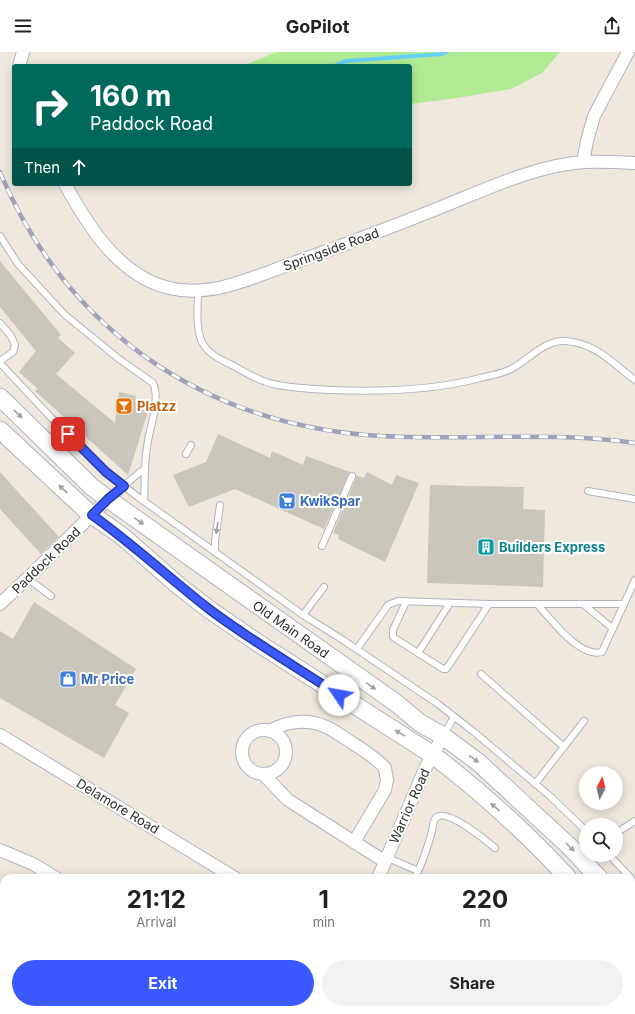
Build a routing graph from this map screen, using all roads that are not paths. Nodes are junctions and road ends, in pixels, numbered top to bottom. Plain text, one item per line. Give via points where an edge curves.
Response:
1 (23, 52) edge
2 (628, 52) edge
3 (20, 64) edge
4 (583, 162) junction
5 (635, 163) edge
6 (67, 186) edge
7 (0, 236) edge
8 (198, 291) junction
9 (0, 323) edge
10 (0, 362) edge
11 (635, 380) edge
12 (0, 397) edge
13 (0, 430) edge
14 (191, 445) dead end
15 (186, 454) dead end
16 (144, 469) junction
17 (352, 476) dead end
18 (124, 486) junction
19 (588, 491) dead end
20 (108, 499) junction
21 (635, 499) edge
22 (144, 501) junction
23 (220, 505) dead end
24 (92, 515) junction
25 (322, 546) dead end
26 (215, 552) junction
27 (27, 578) junction
28 (635, 580) edge
29 (324, 587) dead end
30 (50, 596) dead end
31 (406, 602) junction
32 (450, 603) junction
33 (0, 604) edge
34 (489, 604) junction
35 (537, 604) junction
36 (583, 604) junction
37 (624, 604) junction
38 (303, 615) junction
39 (612, 628) junction
40 (357, 649) junction
41 (418, 653) junction
42 (480, 674) dead end
43 (454, 717) junction
44 (584, 722) dead end
45 (270, 730) junction
46 (0, 735) edge
47 (443, 736) junction
48 (564, 747) junction
49 (433, 754) junction
50 (264, 774) junction
51 (535, 784) junction
52 (635, 821) edge
53 (579, 824) edge
54 (623, 829) edge
55 (354, 842) junction
56 (495, 848) dead end
57 (0, 850) edge
58 (385, 859) junction
59 (616, 862) edge
60 (418, 871) junction
61 (49, 874) edge
62 (228, 874) edge
63 (379, 874) edge
64 (417, 874) edge
65 (564, 874) edge
66 (595, 874) edge
67 (627, 874) edge

1 - 3 street
2 - 4 street via 594,116
4 - 5 street, Springside Road
4 - 8 street, Springside Road via 516,178 256,277
6 - 8 street, Springside Road via 87,222 122,262 162,286
7 - 16 lane via 18,264 64,314 119,360 153,383 155,402
8 - 11 lane via 199,330 202,343 209,352 245,373 272,384 364,391 442,386 509,370 544,347 564,341 591,348
9 - 10 lane via 11,336 15,346 13,352
10 - 18 lane via 58,425
12 -> 20 main road, Old Main Road via 92,487
24 -> 13 main road
14 - 15 lane
16 - 18 lane
16 - 22 lane
17 - 25 lane
18 - 20 lane
18 - 22 lane
19 - 21 lane
20 - 24 street, Paddock Road
20 -> 47 main road, Old Main Road via 396,703 420,723
22 - 26 lane
23 -> 26 lane
24 - 27 street, Paddock Road
49 -> 24 main road via 210,610 122,536
26 - 38 lane
27 - 30 lane
27 - 33 street, Paddock Road
28 - 37 lane
29 - 38 lane
31 - 32 lane
31 - 40 lane via 398,601 388,605
31 - 41 lane via 393,630 393,637
32 - 34 lane
32 - 41 lane
34 - 35 lane
34 - 41 lane via 446,669 438,667
35 - 36 lane
35 - 39 lane via 576,645 588,652 602,652
36 - 37 lane
36 - 39 lane
37 - 39 lane
38 - 40 lane
40 - 43 lane
42 - 48 lane
43 - 47 lane
43 - 51 lane
44 - 48 lane
45 - 50 street via 284,743 286,755 280,766
45 - 50 street via 252,733 242,748 247,766
45 - 55 street via 287,723 313,723 325,726 358,746 385,768 385,790
46 - 62 street, Delamore Road
47 - 49 street, Warrior Road
47 -> 66 main road, Old Main Road via 478,762 569,846
48 - 51 lane
49 - 58 street, Warrior Road
65 -> 49 main road via 525,833
50 - 55 street via 288,800
51 - 53 lane
52 - 54 lane
55 - 58 street
56 - 60 lane via 477,833 452,819 439,816 435,819
57 - 61 street
58 - 60 lane
58 - 63 street, Warrior Road
59 - 67 lane
60 - 64 lane

